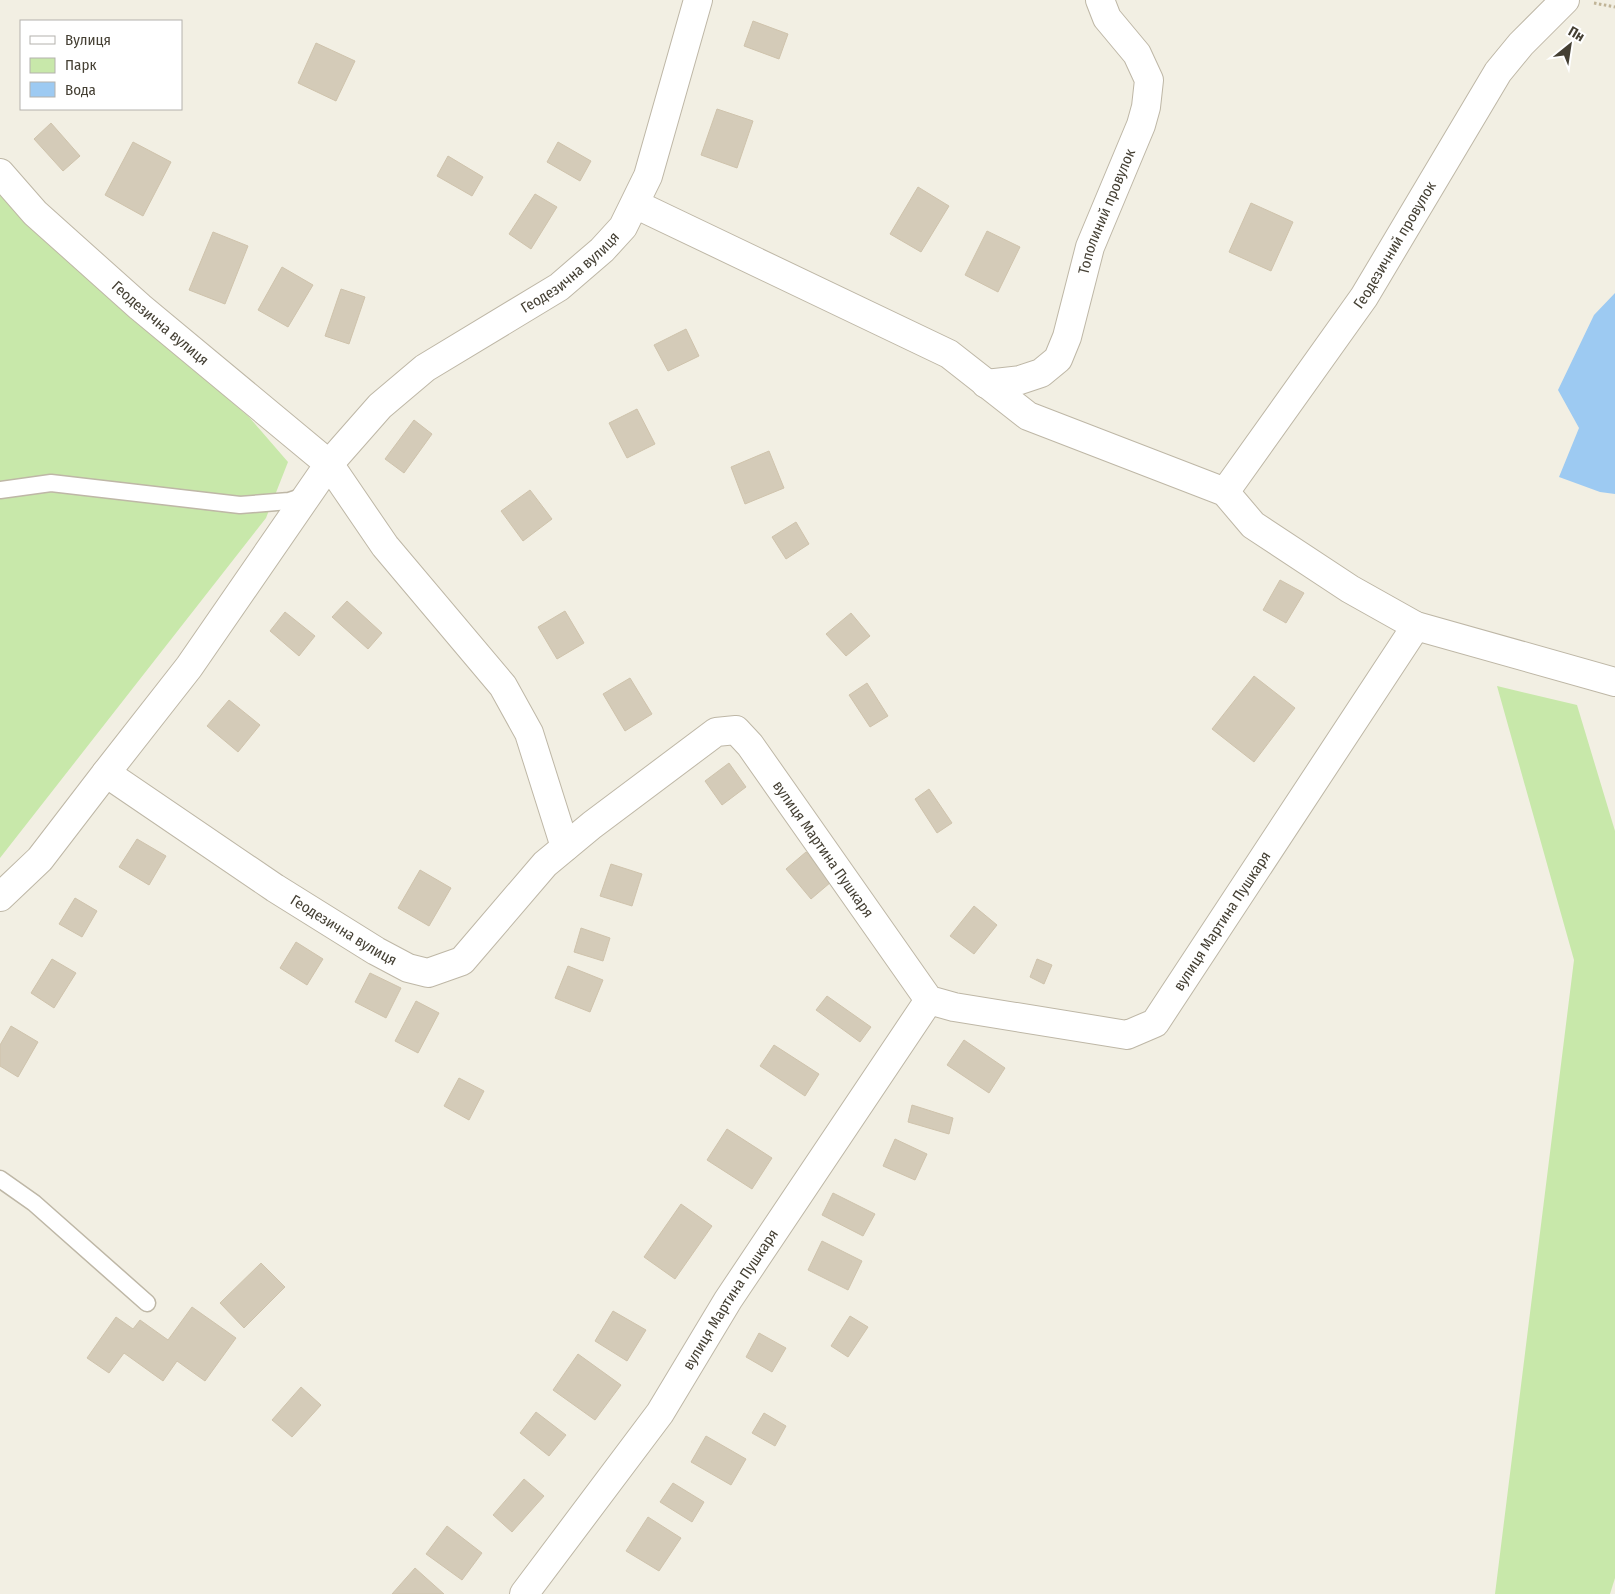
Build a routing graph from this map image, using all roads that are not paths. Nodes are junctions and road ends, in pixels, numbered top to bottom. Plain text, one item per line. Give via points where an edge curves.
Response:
1 (698, 0) edge
2 (1100, 0) edge
3 (1565, 0) edge
4 (0, 173) edge
5 (635, 204) junction
6 (986, 384) junction
7 (328, 464) junction
8 (0, 490) edge
9 (1225, 492) junction
10 (307, 495) junction
11 (1416, 626) junction
12 (1615, 682) edge
13 (750, 745) joint
14 (106, 773) junction
15 (565, 847) junction
16 (0, 897) edge
17 (929, 1000) junction
18 (0, 1178) edge
19 (147, 1303) dead end
20 (524, 1594) edge

1 - 5 street, Геодезична вулиця via 648,176
2 - 6 street, Тополиний провулок via 1107,18 1137,54 1148,80 1141,125 1090,247 1058,359 1041,373 1020,380
3 - 9 street, Геодезичний провулок via 1498,72 1364,297
4 - 7 street, Геодезична вулиця via 35,213 140,307
5 - 6 street via 949,354
5 - 7 street, Геодезична вулиця via 623,227 602,250 559,287 426,368 380,406
6 - 9 street via 1028,416
7 - 10 street, Геодезична вулиця
7 - 15 street, Геодезична вулиця via 384,546 503,686 529,733
8 - 10 lane via 50,483 240,505 289,501
9 - 11 street via 1253,525 1350,589
10 - 14 street, Геодезична вулиця via 189,667
11 - 12 street
11 - 17 street, вулиця Мартина Пушкаря via 1155,1022 1127,1035 954,1007
13 - 15 street, Геодезична вулиця via 736,730 716,732
13 - 17 street, вулиця Мартина Пушкаря
14 - 15 street, Геодезична вулиця via 275,888 376,951 408,968 428,973 462,961 545,864
14 - 16 street, Геодезична вулиця via 40,859
17 - 20 street, вулиця Мартина Пушкаря via 728,1300 660,1413
18 - 19 lane via 34,1203

